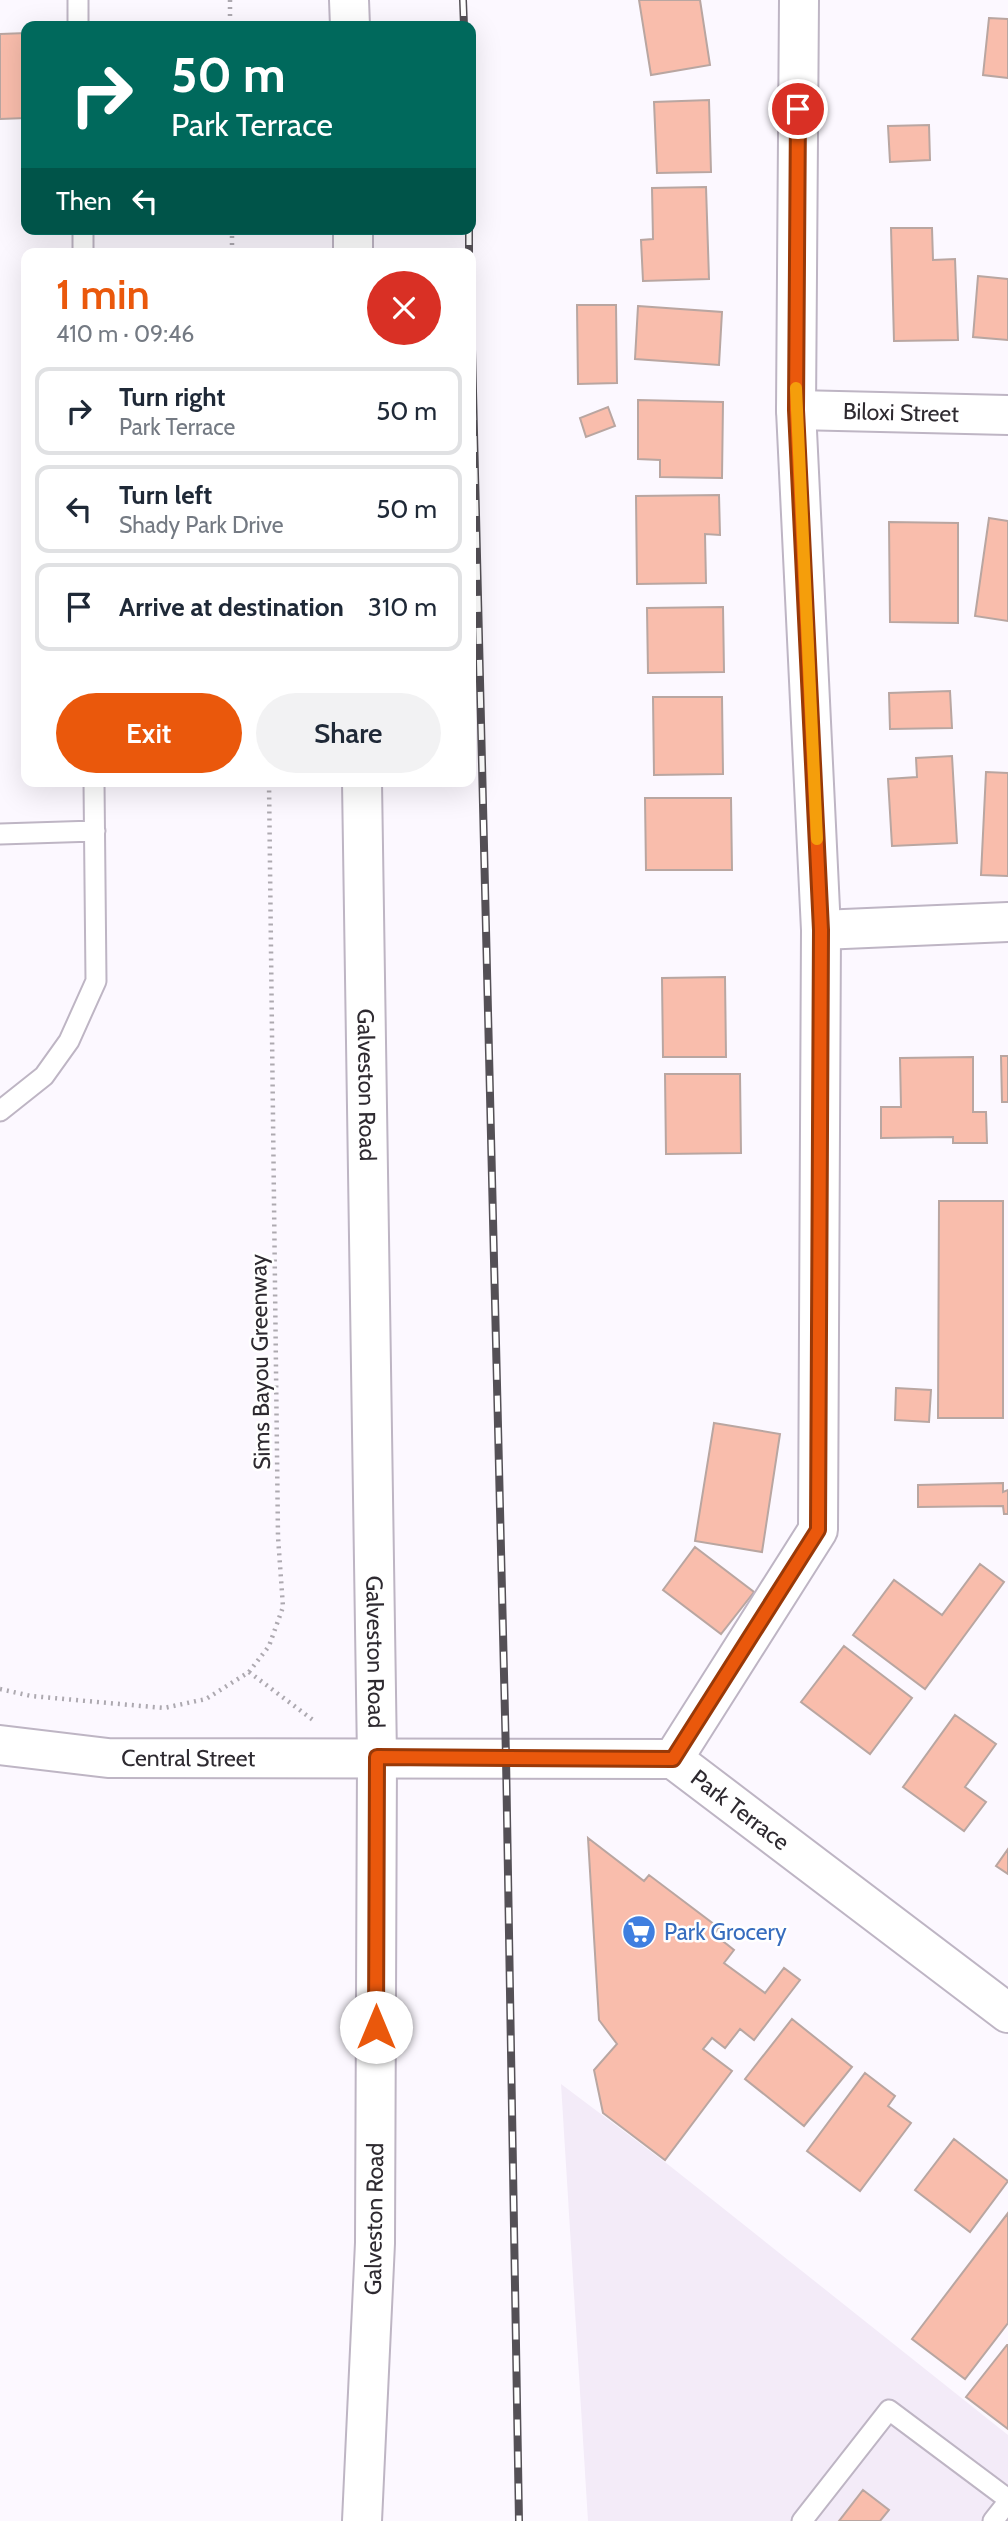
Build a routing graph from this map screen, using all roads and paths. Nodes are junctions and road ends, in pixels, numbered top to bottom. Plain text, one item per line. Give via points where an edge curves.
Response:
1 (78, 0) edge
2 (230, 0) edge
3 (349, 0) edge
4 (799, 0) edge
5 (78, 21) edge
6 (230, 21) edge
7 (350, 21) edge
8 (796, 410) junction
9 (1008, 415) edge
10 (94, 787) edge
11 (269, 787) edge
12 (362, 787) edge
13 (95, 831) junction
14 (0, 834) edge
15 (1008, 922) edge
16 (821, 930) junction
17 (0, 1111) edge
18 (249, 1672) junction
19 (0, 1689) edge
20 (317, 1722) dead end
21 (0, 1745) edge
22 (377, 1757) junction
23 (673, 1759) junction
24 (1008, 2013) edge
25 (1008, 2500) edge
26 (362, 2521) edge
27 (802, 2521) edge
28 (993, 2521) edge

1 - 5 lane
2 - 6 path
3 - 7 street
4 - 8 street
8 - 9 street, Biloxi Street
8 - 16 street
10 - 13 lane
11 - 18 path, Sims Bayou Greenway via 278,1538 283,1607 270,1646
12 - 22 street, Galveston Road
13 - 14 lane
13 - 17 lane via 96,981 69,1041 44,1076
15 - 16 street
16 - 23 street via 818,1530
18 - 19 path, Sims Bayou Greenway via 206,1699 164,1708
18 - 20 path
21 - 22 street, Central Street via 108,1758
22 - 23 street, Park Terrace
22 - 26 street, Galveston Road via 375,2243
23 - 24 street, Park Terrace
25 - 27 lane via 889,2410
25 - 28 lane

